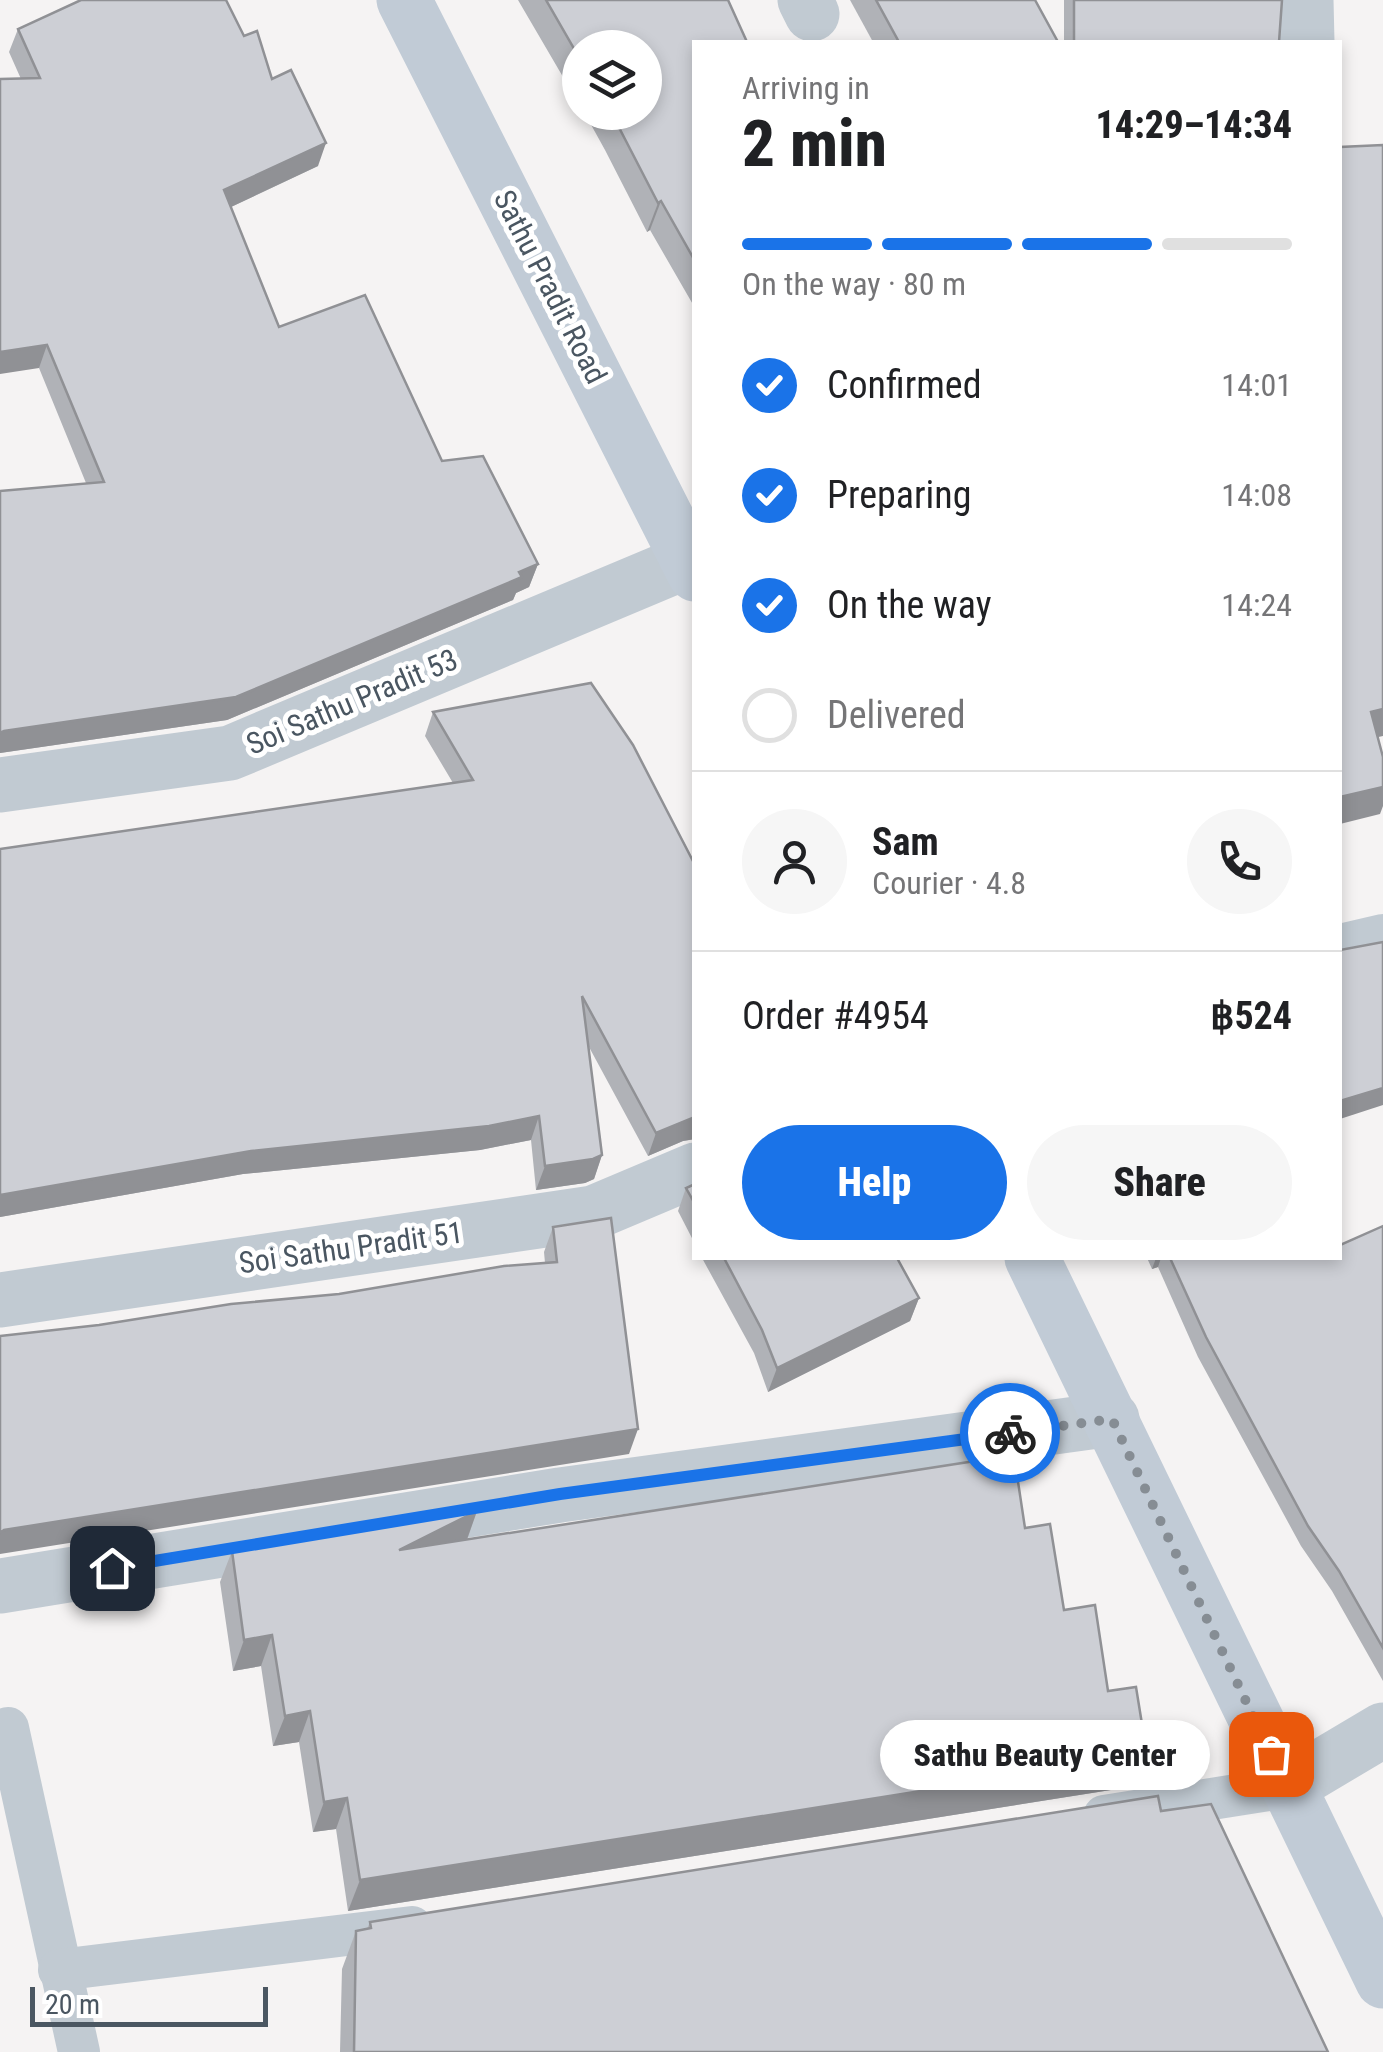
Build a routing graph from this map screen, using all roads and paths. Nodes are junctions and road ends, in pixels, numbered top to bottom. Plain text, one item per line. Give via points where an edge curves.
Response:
1 (404, 0) edge
2 (1306, 0) edge
3 (1307, 40) edge
4 (692, 568) edge
5 (0, 785) edge
6 (1383, 935) edge
7 (1342, 945) edge
8 (692, 1171) edge
9 (1033, 1260) edge
10 (0, 1300) edge
11 (1112, 1419) junction
12 (0, 1586) edge
13 (8, 1728) dead end
14 (1383, 1730) edge
15 (1286, 1787) junction
16 (1072, 1822) edge
17 (447, 1922) edge
18 (59, 1970) junction
19 (1383, 1981) edge
20 (79, 2052) edge

1 - 4 main road, Sathu Pradit Road
2 - 3 street
4 - 5 street, Soi Sathu Pradit 53 via 230,754
6 - 7 lane
8 - 10 street, Soi Sathu Pradit 51 via 593,1213
9 - 11 main road
11 - 12 street via 560,1494
11 - 15 main road
13 - 18 lane
14 - 15 street
15 - 16 lane
15 - 19 main road
17 - 18 lane
18 - 20 lane

